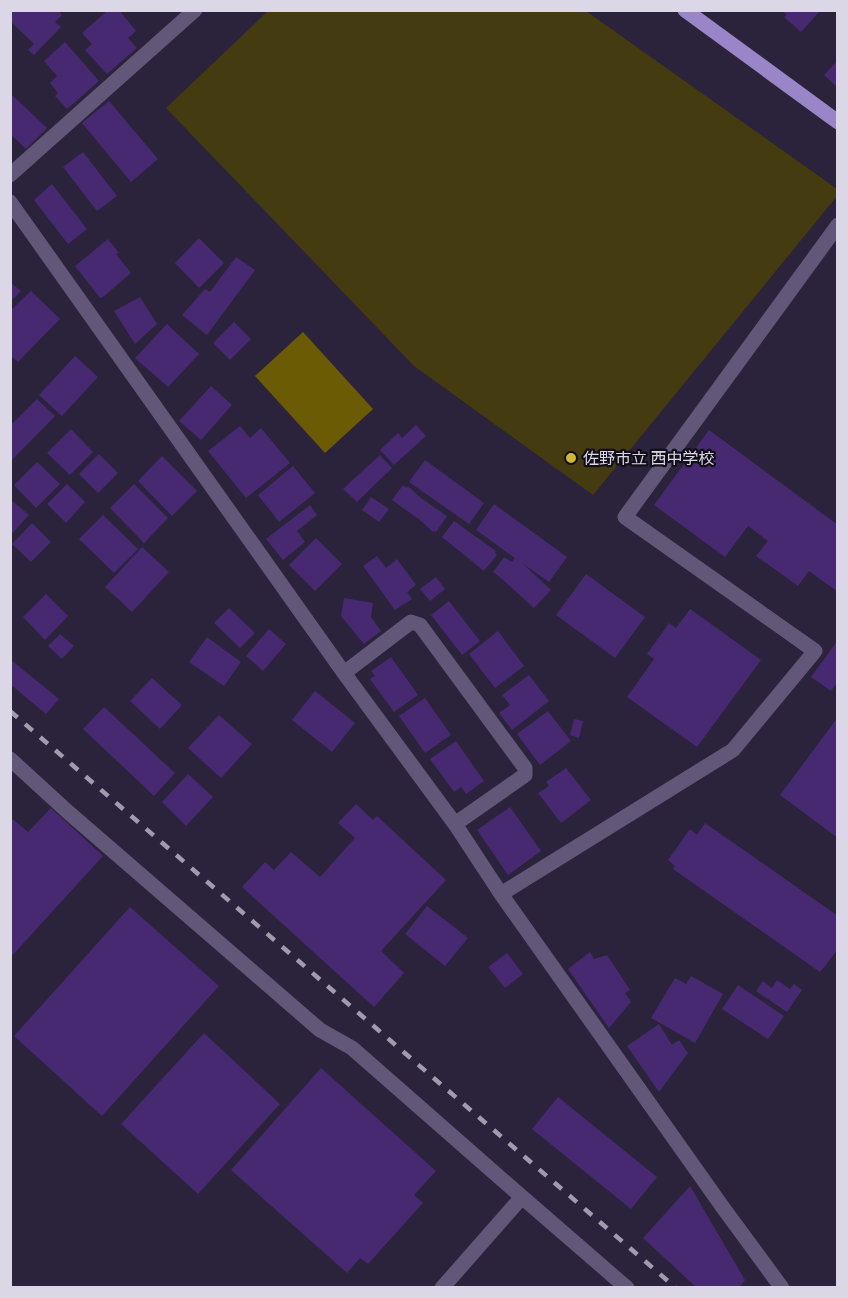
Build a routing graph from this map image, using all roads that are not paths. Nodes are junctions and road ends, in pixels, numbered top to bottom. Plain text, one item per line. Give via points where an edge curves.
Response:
1 (195, 10) edge
2 (685, 10) edge
3 (837, 122) edge
4 (10, 175) edge
5 (10, 202) edge
6 (837, 225) edge
7 (344, 673) junction
8 (10, 759) edge
9 (454, 824) junction
10 (501, 894) junction
11 (522, 1197) junction
12 (442, 1287) edge
13 (627, 1287) edge
14 (782, 1287) edge

1 - 4 street
2 - 3 main road
5 - 7 street
6 - 10 street via 624,517 815,651 733,750
7 - 9 street
7 - 9 street via 411,622 420,625 504,739 525,768 525,775
8 - 11 street via 320,1030 352,1048
9 - 10 street
10 - 14 street
11 - 12 street
11 - 13 street

